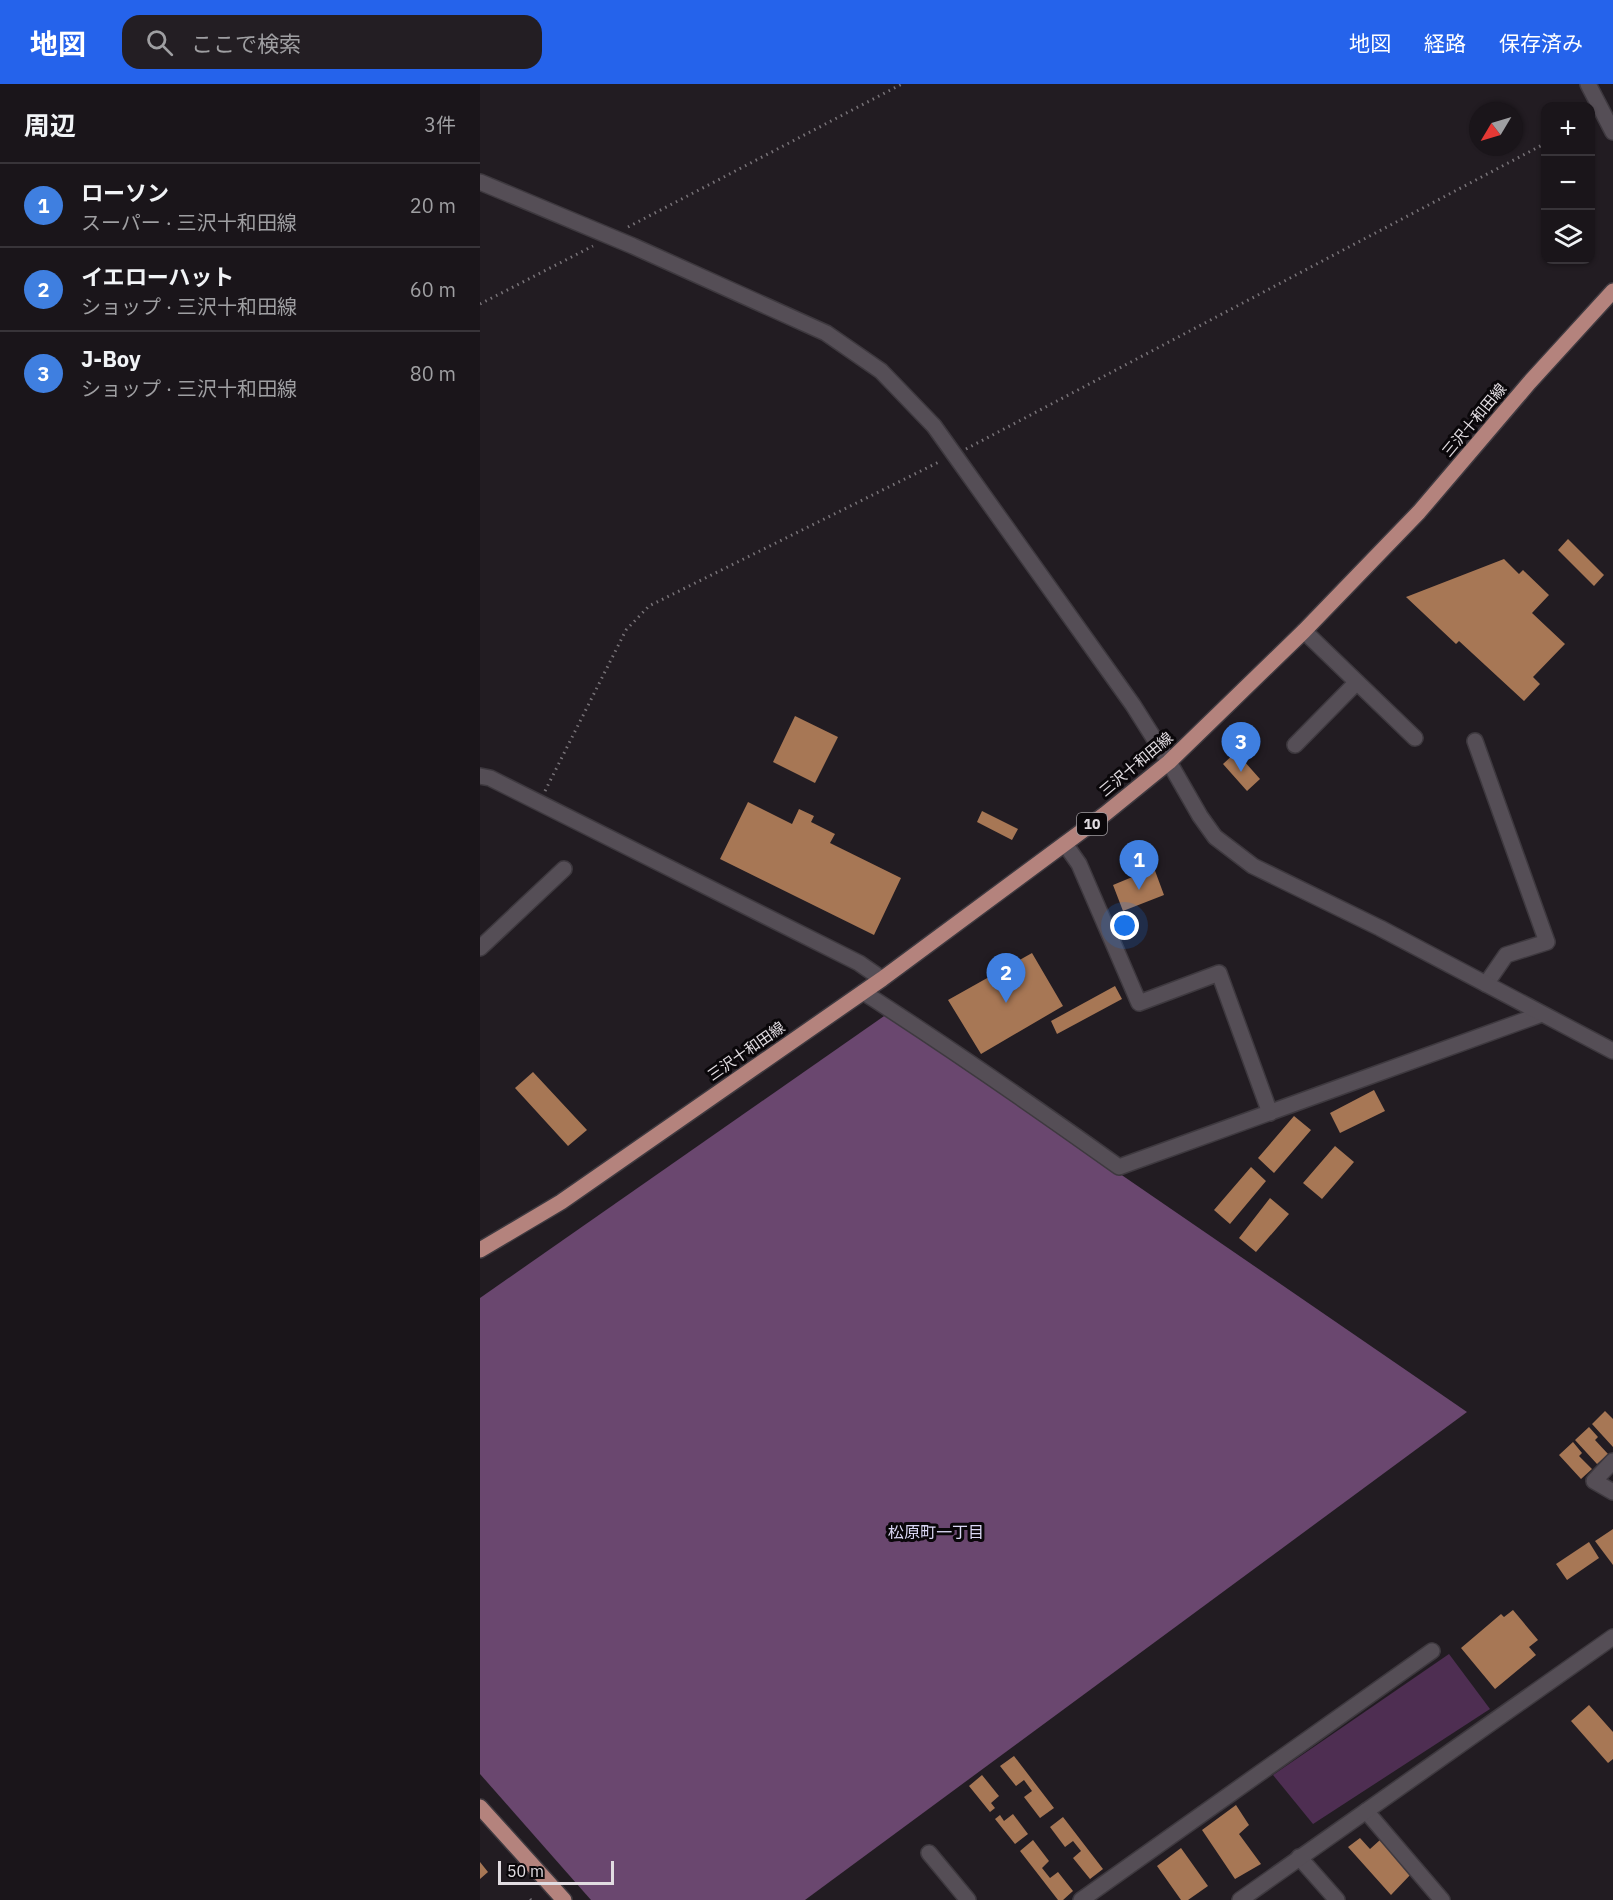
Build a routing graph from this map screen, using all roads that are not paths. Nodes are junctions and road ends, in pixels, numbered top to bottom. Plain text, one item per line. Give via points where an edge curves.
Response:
1 (1588, 84) edge
2 (1613, 132) edge
3 (480, 182) edge
4 (1613, 291) edge
5 (1304, 631) junction
6 (1357, 682) junction
7 (1415, 738) dead end
8 (1475, 741) dead end
9 (1295, 745) dead end
10 (1169, 762) junction
11 (480, 776) edge
12 (1065, 844) junction
13 (564, 869) dead end
14 (480, 948) edge
15 (882, 979) junction
16 (1486, 984) junction
17 (862, 992) junction
18 (1542, 1014) junction
19 (1613, 1051) edge
20 (1270, 1113) junction
21 (480, 1250) edge
22 (1613, 1461) edge
23 (1613, 1492) edge
24 (1613, 1637) edge
25 (1432, 1651) dead end
26 (480, 1807) edge
27 (1366, 1811) junction
28 (929, 1853) dead end
29 (1299, 1857) junction
30 (556, 1897) edge
31 (968, 1900) edge
32 (1081, 1900) edge
33 (1240, 1900) edge
34 (1337, 1900) edge
35 (1442, 1900) edge

1 - 2 street
3 - 10 street via 826,333 881,371 934,426 1133,705
4 - 5 main road, 三沢十和田線 / 10 via 1419,512
5 - 6 street
5 - 10 main road, 三沢十和田線 / 10
6 - 7 street
6 - 9 street
8 - 16 street via 1547,942 1506,955
10 - 12 main road, 三沢十和田線 / 10
10 - 16 street via 1215,837 1253,866
11 - 15 street via 859,963
12 - 15 main road, 三沢十和田線 / 10
12 - 20 street via 1079,864 1139,1003 1219,973
13 - 14 street
15 - 17 main road, 三沢十和田線 / 10
16 - 18 street
17 - 20 street via 970,1061 1119,1167
17 - 21 main road, 三沢十和田線 / 10 via 561,1202
18 - 19 street
18 - 20 street
22 - 23 street via 1594,1481
24 - 27 street
25 - 32 street
26 - 30 main road
27 - 29 street
27 - 35 street
28 - 31 street
29 - 33 street
29 - 34 street

